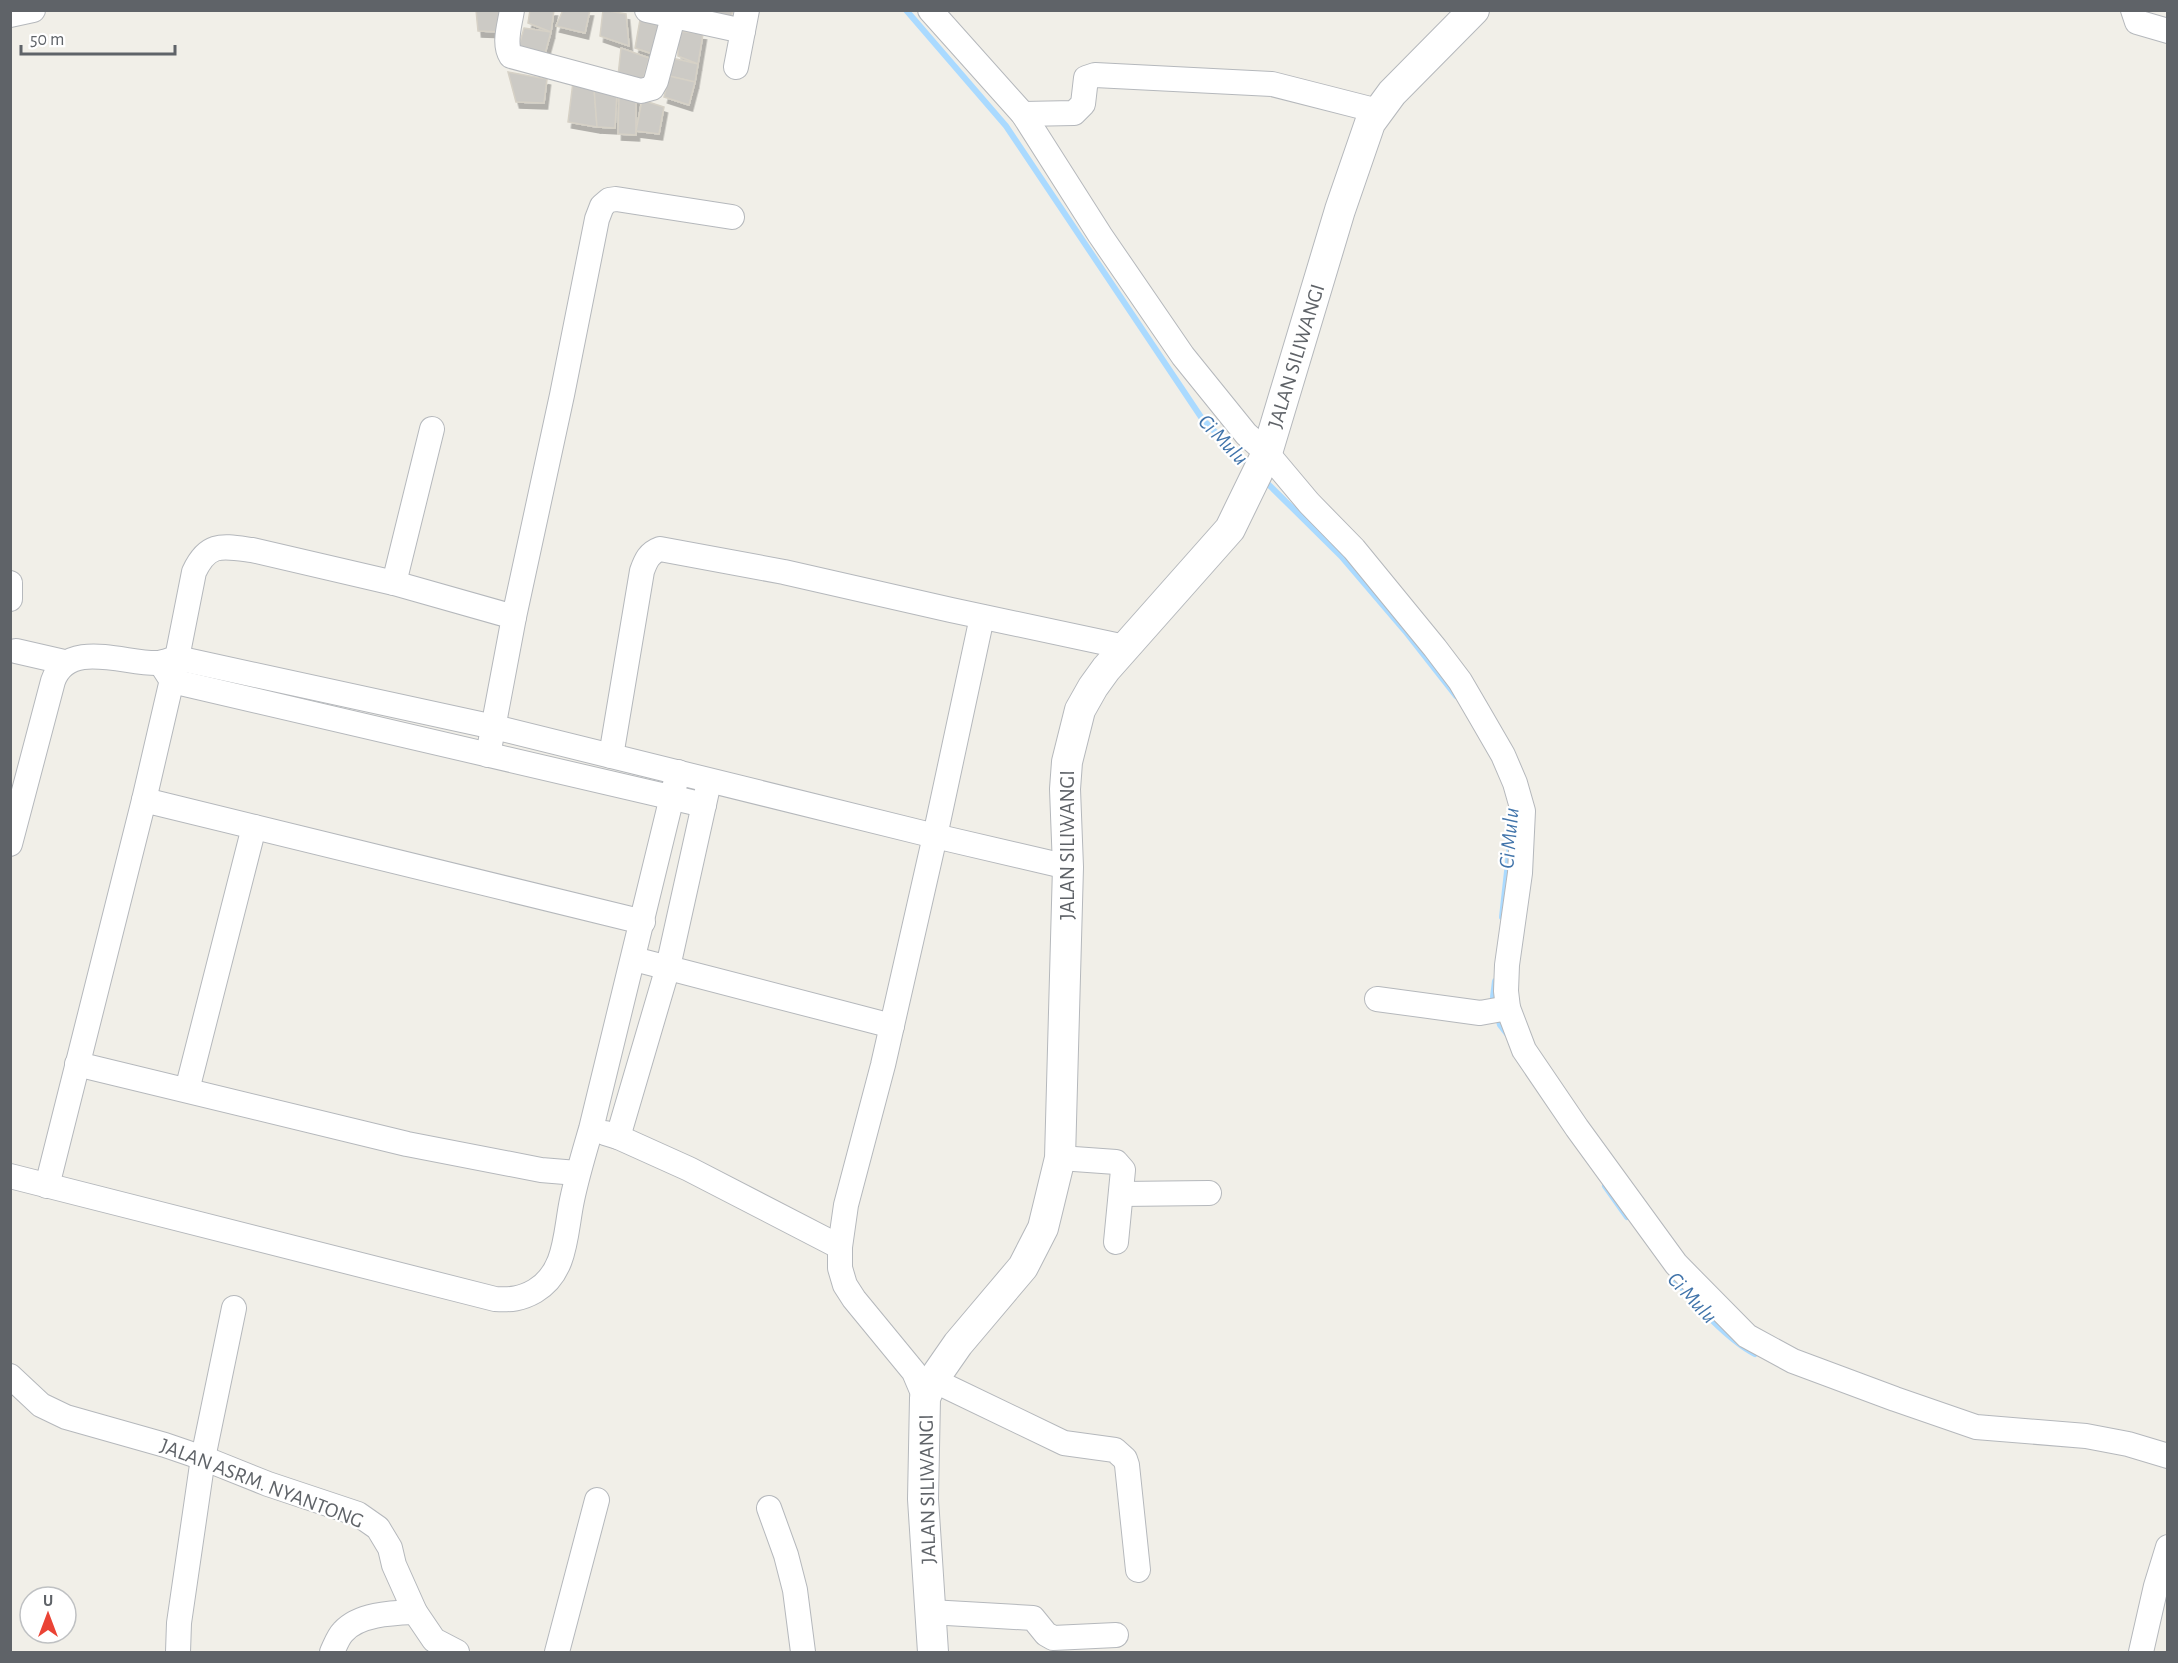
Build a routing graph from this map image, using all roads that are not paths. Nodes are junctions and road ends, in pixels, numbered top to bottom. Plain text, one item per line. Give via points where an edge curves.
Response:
1 (33, 10) edge
2 (512, 10) edge
3 (647, 10) edge
4 (930, 10) edge
5 (1474, 10) edge
6 (2133, 10) edge
7 (10, 15) edge
8 (674, 17) junction
9 (745, 21) edge
10 (2168, 31) edge
11 (736, 67) dead end
12 (1378, 111) junction
13 (1023, 114) junction
14 (732, 217) dead end
15 (432, 429) dead end
16 (1267, 454) junction
17 (10, 583) edge
18 (394, 583) junction
19 (10, 599) edge
20 (514, 617) junction
21 (982, 617) junction
22 (1125, 647) junction
23 (16, 651) dead end
24 (64, 662) junction
25 (170, 667) junction
26 (361, 698) junction
27 (353, 724) junction
28 (494, 727) junction
29 (488, 755) junction
30 (611, 756) junction
31 (678, 772) junction
32 (709, 780) junction
33 (672, 798) junction
34 (144, 800) junction
35 (704, 805) junction
36 (254, 827) junction
37 (935, 836) junction
38 (10, 844) edge
39 (1068, 867) junction
40 (643, 922) junction
41 (634, 959) junction
42 (668, 967) junction
43 (1377, 999) dead end
44 (1507, 1008) junction
45 (892, 1026) junction
46 (77, 1064) junction
47 (187, 1090) junction
48 (591, 1129) junction
49 (618, 1137) junction
50 (1060, 1158) junction
51 (577, 1173) junction
52 (10, 1176) edge
53 (47, 1186) junction
54 (1209, 1193) dead end
55 (1121, 1194) junction
56 (1116, 1242) dead end
57 (840, 1247) junction
58 (234, 1308) dead end
59 (10, 1376) edge
60 (929, 1389) junction
61 (2168, 1456) edge
62 (203, 1458) junction
63 (597, 1500) dead end
64 (769, 1508) dead end
65 (2168, 1546) edge
66 (1138, 1570) dead end
67 (415, 1612) junction
68 (930, 1612) junction
69 (1116, 1635) dead end
70 (178, 1653) edge
71 (332, 1653) edge
72 (457, 1653) edge
73 (557, 1653) edge
74 (803, 1653) edge
75 (933, 1653) edge
76 (2141, 1653) edge

1 - 7 street
2 - 8 street via 507,42 511,56 641,91 652,88 656,81
3 - 8 street
4 - 13 street
5 - 12 street, JALAN SILIWANGI
6 - 10 street via 2138,22
8 - 9 street
9 - 11 street
12 - 13 street via 1272,84 1095,75 1086,78 1083,104 1074,113
12 - 16 street, JALAN SILIWANGI via 1366,131 1340,210
13 - 16 street via 1183,356
14 - 20 street via 616,199 602,206
15 - 18 street
16 - 22 street, JALAN SILIWANGI via 1230,529
16 - 44 street via 1342,534 1435,648 1460,681 1503,755 1523,811 1521,873 1507,964
17 - 19 street
18 - 20 street
18 - 25 street via 252,550 230,547 207,551 194,572
20 - 28 street
21 - 22 street
21 - 30 street via 784,572 660,549 653,551 642,571
21 - 37 street
22 - 39 street, JALAN SILIWANGI via 1093,687 1080,710 1072,738 1065,789
23 - 24 street
24 - 25 street via 86,656
24 - 38 street via 53,681
25 - 26 street
25 - 27 street
25 - 34 street
26 - 27 street
26 - 28 street
27 - 29 street
28 - 29 street
28 - 30 street
29 - 33 street
30 - 31 street
31 - 32 street
31 - 33 street
32 - 35 street
32 - 37 street
33 - 35 street
33 - 40 street
34 - 36 street
34 - 46 street
35 - 42 street
36 - 40 street
36 - 47 street
37 - 39 street
37 - 45 street
39 - 50 street, JALAN SILIWANGI
40 - 41 street
41 - 42 street
41 - 48 street
42 - 45 street
42 - 49 street
43 - 44 street via 1480,1012
44 - 61 street via 1524,1050 1619,1187 1676,1264 1747,1336 1793,1361 1964,1424 2086,1436
45 - 57 street via 846,1204
46 - 47 street
46 - 53 street
47 - 51 street via 407,1144 541,1170
48 - 49 street
48 - 51 street
49 - 57 street
50 - 55 street via 1116,1162 1123,1170
50 - 60 street, JALAN SILIWANGI via 1042,1228 1023,1267 958,1344
51 - 53 street via 563,1253 554,1274 543,1286 512,1301
52 - 53 street
54 - 55 street
55 - 56 street
57 - 60 street via 845,1285
58 - 62 street
59 - 62 street, JALAN ASRM. NYANTONG via 41,1405 66,1417
60 - 66 street via 1064,1443 1110,1448 1120,1455 1127,1465
60 - 68 street, JALAN SILIWANGI via 923,1499
62 - 67 street, JALAN ASRM. NYANTONG via 358,1514 378,1528
62 - 70 street
63 - 73 street
64 - 74 street via 795,1590
65 - 76 street
67 - 71 street via 353,1623 342,1633
67 - 72 street, JALAN ASRM. NYANTONG via 435,1640
68 - 69 street via 1033,1618 1053,1638
68 - 75 street, JALAN SILIWANGI

